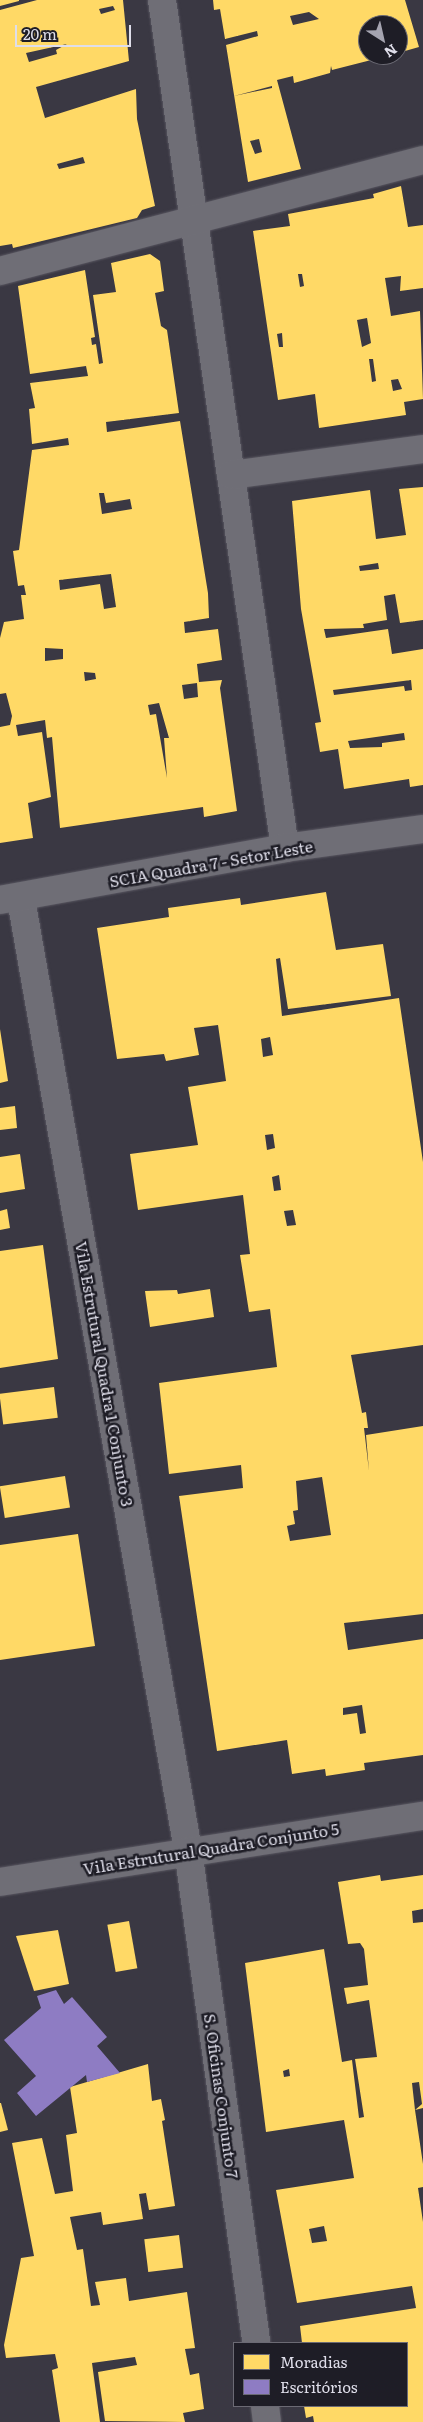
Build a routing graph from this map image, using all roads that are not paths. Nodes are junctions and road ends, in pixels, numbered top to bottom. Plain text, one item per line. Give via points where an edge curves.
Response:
1 (162, 0) edge
2 (423, 160) edge
3 (196, 221) junction
4 (0, 271) edge
5 (423, 449) edge
6 (231, 475) junction
7 (423, 830) edge
8 (285, 848) junction
9 (11, 899) edge
10 (423, 1816) edge
11 (188, 1850) junction
12 (0, 1882) edge
13 (256, 2342) edge
14 (265, 2407) edge
15 (267, 2422) edge

1 - 3 street
2 - 3 street
3 - 4 street
3 - 6 street
5 - 6 street
6 - 8 street
7 - 8 street, SCIA Quadra 7 - Setor Leste
8 - 9 street, SCIA Quadra 7 - Setor Leste
9 - 11 street, Vila Estrutural Quadra 1 Conjunto 3
10 - 11 street, Vila Estrutural Quadra Conjunto 5
11 - 12 street, Vila Estrutural Quadra Conjunto 5
11 - 13 street, S. Oficinas Conjunto 7
14 - 15 street

